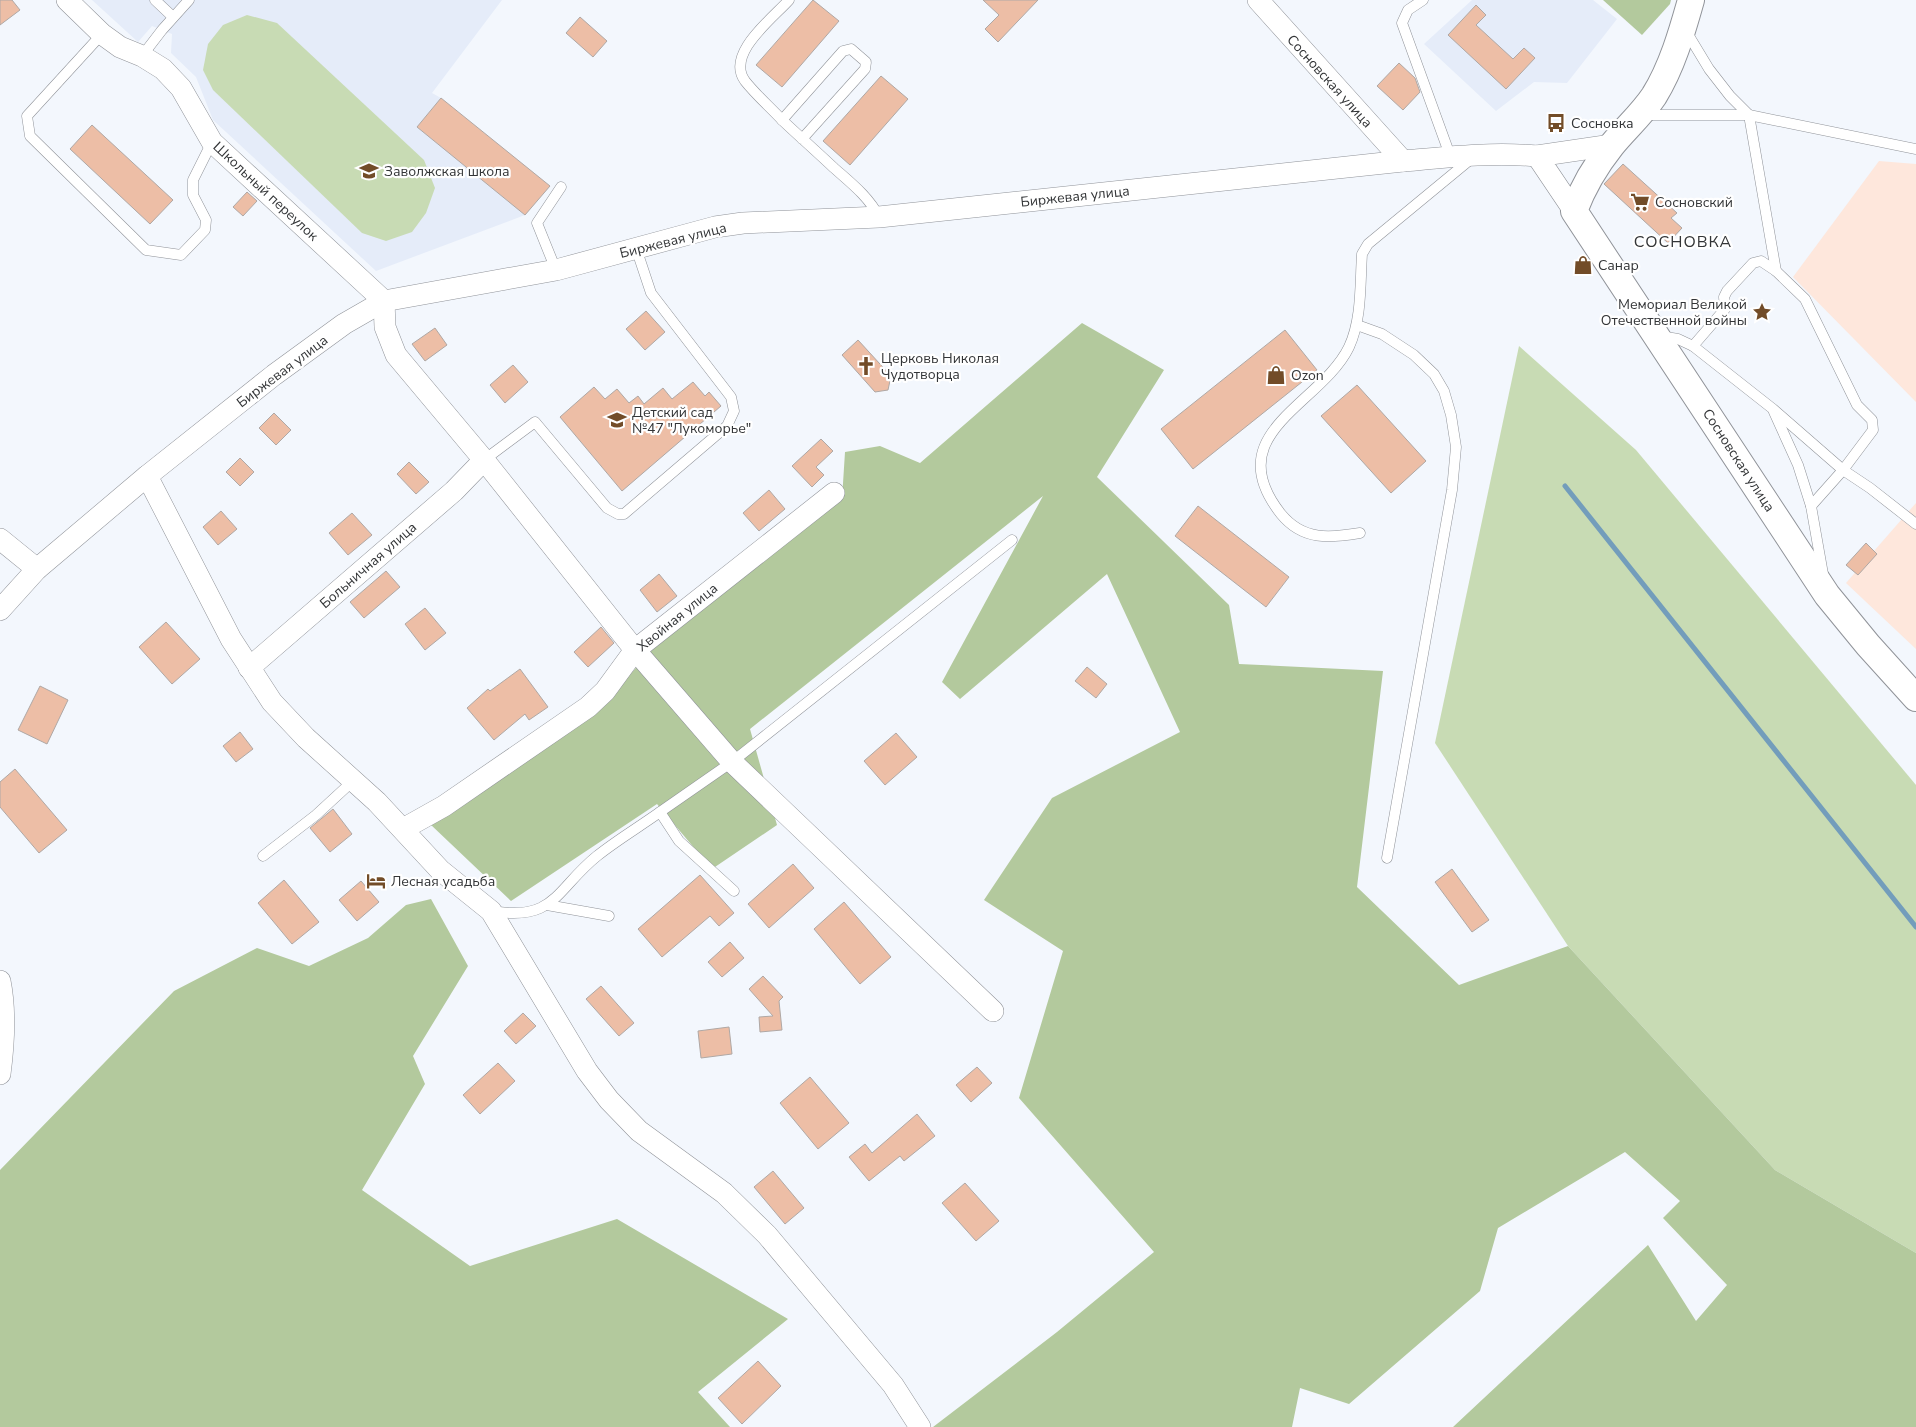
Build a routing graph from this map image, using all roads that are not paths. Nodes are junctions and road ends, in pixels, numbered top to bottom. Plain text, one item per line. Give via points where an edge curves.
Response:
1 (67, 0) edge
2 (155, 0) edge
3 (189, 0) edge
4 (789, 0) edge
5 (1258, 0) edge
6 (1423, 0) edge
7 (1691, 0) edge
8 (173, 17) junction
9 (1683, 27) junction
10 (102, 34) junction
11 (142, 56) junction
12 (1640, 115) junction
13 (1749, 116) junction
14 (782, 120) junction
15 (802, 138) junction
16 (212, 142) junction
17 (1612, 145) junction
18 (1916, 149) edge
19 (1475, 155) junction
20 (1537, 156) junction
21 (1448, 157) junction
22 (1403, 161) junction
23 (561, 187) dead end
24 (1574, 211) junction
25 (879, 217) junction
26 (636, 248) junction
27 (556, 270) junction
28 (1776, 271) junction
29 (384, 300) junction
30 (1357, 325) junction
31 (1657, 335) junction
32 (1693, 346) junction
33 (1773, 410) junction
34 (484, 460) junction
35 (1843, 470) junction
36 (147, 476) junction
37 (834, 493) dead end
38 (1811, 506) junction
39 (1916, 524) edge
40 (1360, 533) dead end
41 (0, 539) edge
42 (1012, 540) dead end
43 (37, 569) junction
44 (1827, 595) junction
45 (0, 610) edge
46 (635, 650) junction
47 (249, 668) junction
48 (1916, 698) edge
49 (732, 762) junction
50 (354, 780) junction
51 (660, 812) junction
52 (403, 829) junction
53 (262, 856) dead end
54 (1387, 858) dead end
55 (734, 891) dead end
56 (547, 905) junction
57 (491, 911) junction
58 (609, 916) dead end
59 (0, 981) edge
60 (993, 1011) dead end
61 (0, 1074) edge
62 (920, 1427) edge

1 - 10 street, Школьный переулок
2 - 8 lane
3 - 8 lane
4 - 14 lane via 747,44 739,63 744,79
5 - 22 street, Сосновская улица
6 - 21 lane via 1408,10 1402,23
7 - 9 street
8 - 11 lane
9 - 12 street via 1669,66
9 - 13 lane via 1709,69
10 - 11 street, Школьный переулок
10 - 16 lane via 28,116 30,136 146,250 181,255 204,230 206,220 193,195 193,180
11 - 16 street, Школьный переулок via 181,88
12 - 13 lane
12 - 17 street
13 - 18 lane
13 - 28 lane
14 - 15 lane
14 - 15 lane via 843,51 851,49 866,62 865,69
15 - 25 lane via 865,196
16 - 29 street, Школьный переулок
17 - 20 street, Биржевая улица
17 - 24 street via 1581,193
19 - 20 street, Биржевая улица via 1507,153
19 - 21 street, Биржевая улица
19 - 30 lane via 1368,244 1362,254
20 - 24 street
21 - 22 street, Биржевая улица
22 - 25 street, Биржевая улица
23 - 27 lane via 537,223
24 - 31 street, Сосновская улица
25 - 26 street, Биржевая улица via 743,223
26 - 27 street, Биржевая улица
26 - 34 lane via 651,293 731,397 734,411 728,426 624,514 607,508 535,422
27 - 29 street, Биржевая улица
28 - 32 lane via 1761,262 1752,264 1727,291 1725,308
28 - 35 lane via 1805,299 1857,405 1872,420 1873,430
29 - 34 street via 386,328 396,355
29 - 36 street, Биржевая улица via 344,324 274,375
30 - 40 lane via 1338,365 1279,421 1267,440 1261,461 1263,483 1272,502 1300,531 1334,538
30 - 54 lane via 1382,334 1414,355 1434,374 1444,391 1456,447 1452,490
31 - 32 lane
31 - 44 street, Сосновская улица
32 - 33 lane
33 - 35 lane
33 - 38 lane via 1798,464
34 - 46 street
34 - 47 street, Больничная улица via 454,491
35 - 38 lane
35 - 39 lane
36 - 43 street, Биржевая улица
36 - 47 street via 230,639
37 - 46 street, Хвойная улица
38 - 44 lane
41 - 43 street
42 - 49 lane
43 - 45 street, Биржевая улица
44 - 48 street, Сосновская улица
46 - 49 street
46 - 52 street, Хвойная улица via 588,707 444,806
47 - 50 street via 279,710
49 - 51 lane
49 - 60 street
50 - 52 street
50 - 53 lane via 316,815
51 - 55 lane via 679,841
51 - 56 lane via 596,857
52 - 57 street via 440,870
56 - 57 lane via 513,915
56 - 58 lane
57 - 62 street via 587,1071 609,1100 639,1131 724,1193 767,1235 894,1385
59 - 61 street via 3,996

